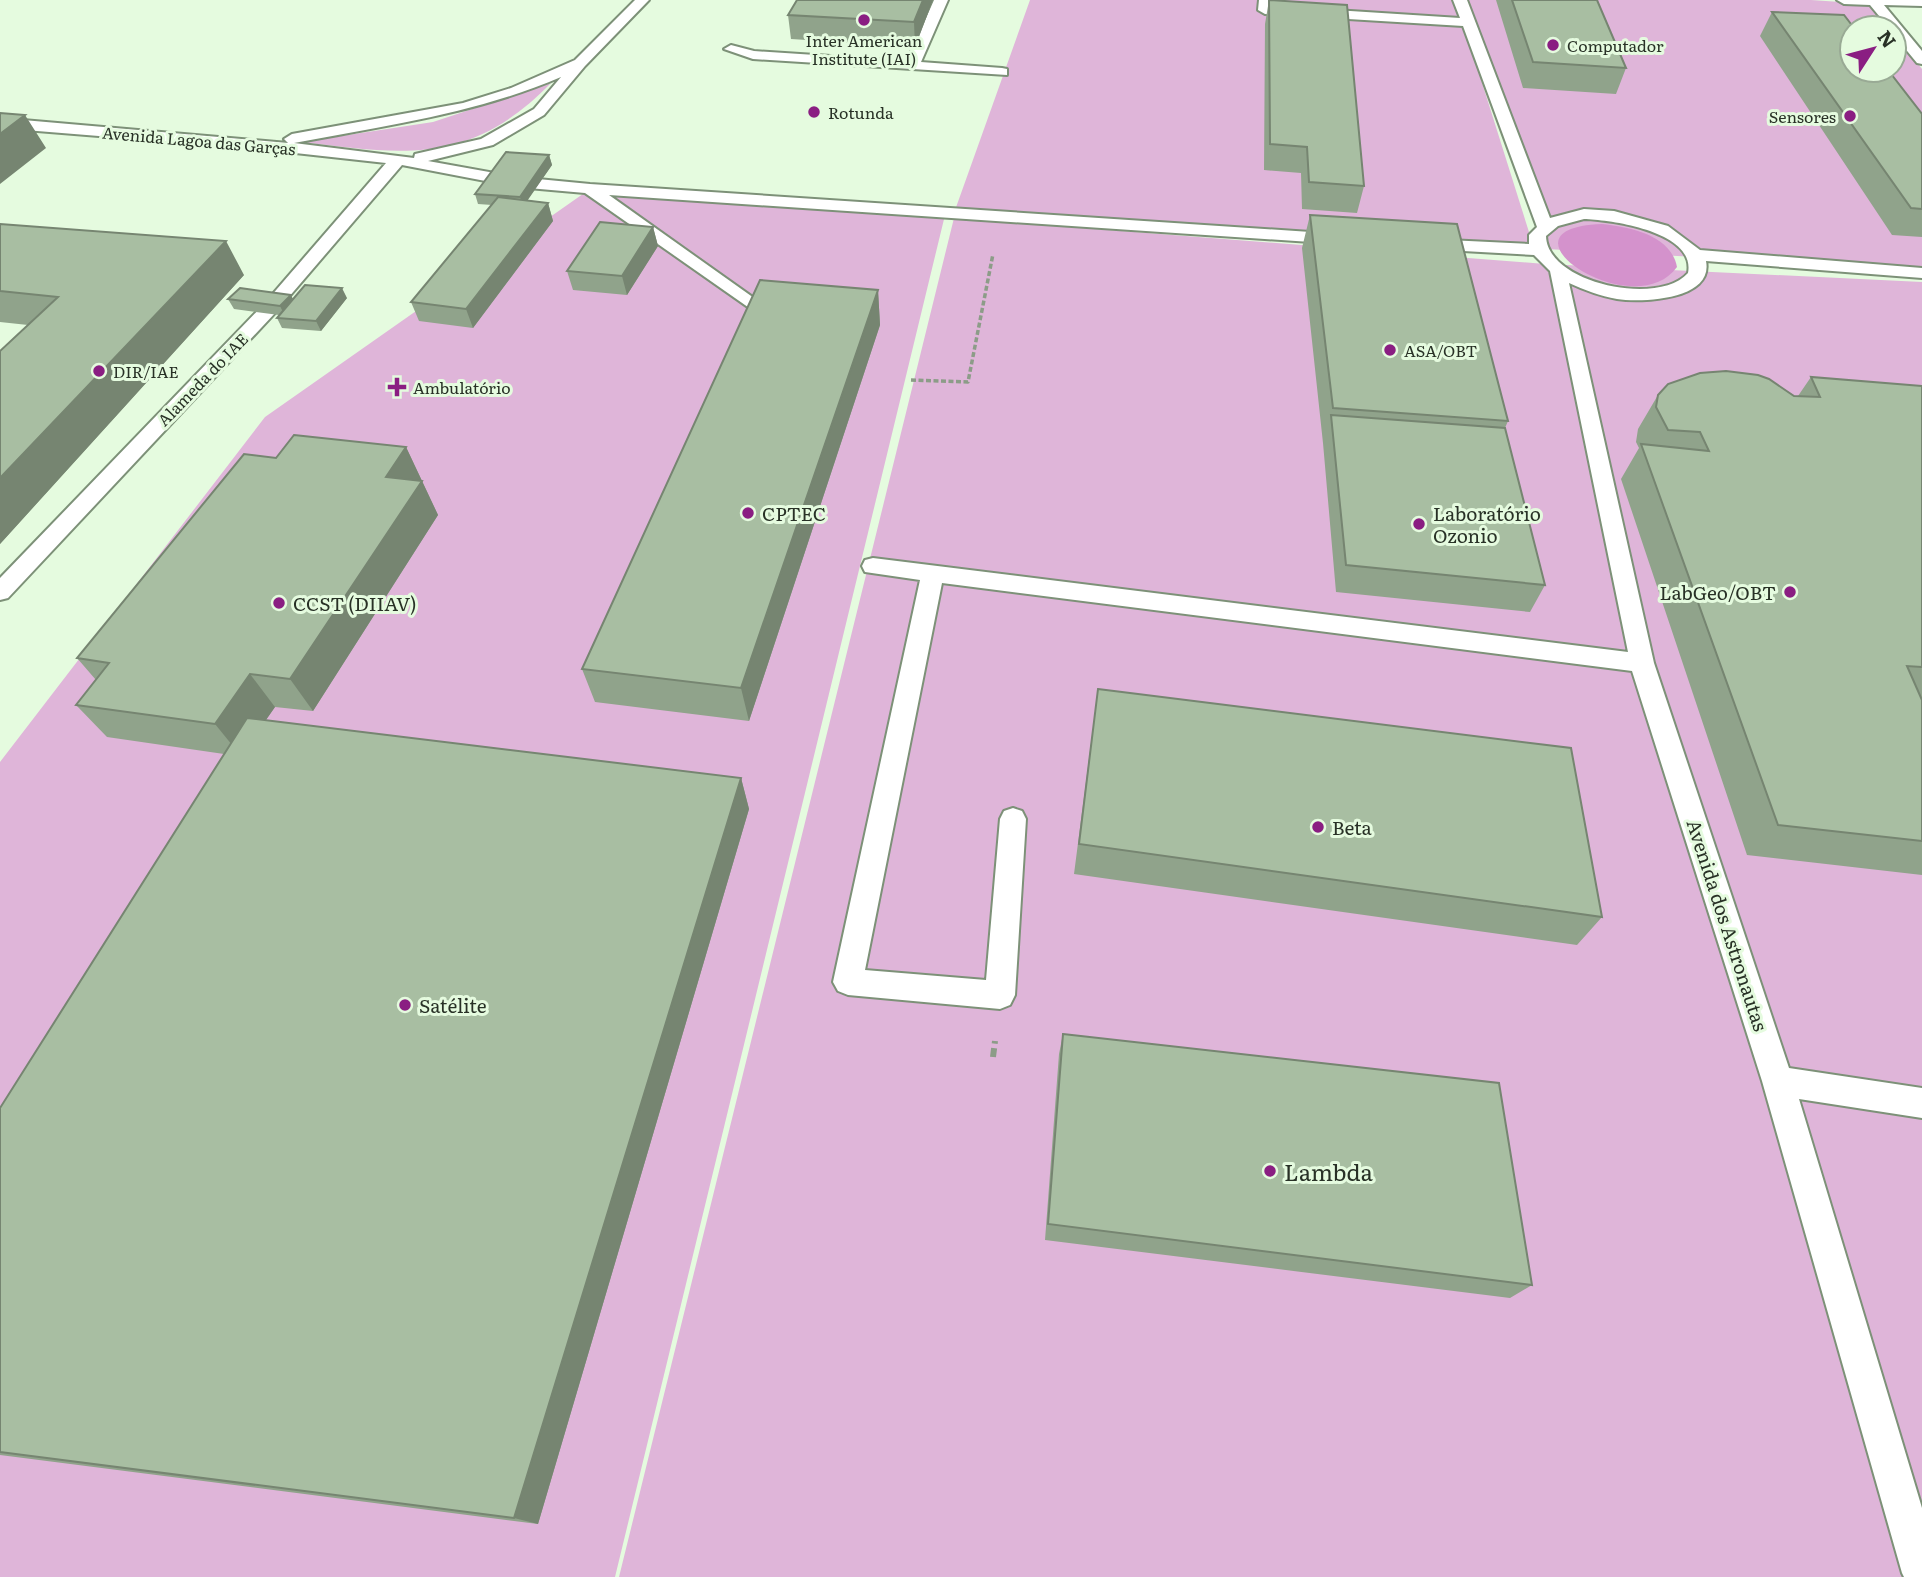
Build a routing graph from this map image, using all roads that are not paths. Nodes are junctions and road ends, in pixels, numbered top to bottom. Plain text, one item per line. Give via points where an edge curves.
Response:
1 (642, 0) edge
2 (941, 0) edge
3 (1266, 0) edge
4 (1460, 0) edge
5 (1843, 0) edge
6 (1874, 1) edge
7 (1922, 2) edge
8 (1466, 22) junction
9 (731, 49) dead end
10 (1922, 60) edge
11 (580, 63) junction
12 (912, 66) junction
13 (1002, 72) dead end
14 (0, 123) edge
15 (259, 144) junction
16 (398, 160) junction
17 (590, 189) junction
18 (1545, 226) junction
19 (1359, 240) edge
20 (1414, 243) edge
21 (1538, 250) junction
22 (1695, 255) junction
23 (1558, 272) junction
24 (1922, 273) edge
25 (755, 307) edge
26 (873, 566) dead end
27 (932, 575) junction
28 (0, 592) edge
29 (1642, 663) junction
30 (1013, 819) dead end
31 (1778, 1081) junction
32 (1922, 1103) edge
33 (1922, 1573) edge

1 - 11 lane
2 - 12 lane
3 - 8 lane via 1265,10
4 - 8 lane
5 - 6 lane
6 - 7 lane
6 - 10 lane
8 - 18 lane
9 - 12 lane via 753,55
11 - 15 lane via 516,92 466,107
11 - 16 lane via 540,112 487,142 446,154
12 - 13 lane
14 - 15 lane, Avenida Lagoa das Garças
15 - 16 lane, Avenida Lagoa das Garças
16 - 17 lane via 517,182
16 - 28 lane, Alameda do IAE via 270,308
17 - 19 lane
17 - 25 lane
18 - 21 lane via 1537,237
18 - 22 lane via 1584,214 1636,220 1671,235
20 - 21 lane
21 - 23 lane
22 - 23 lane via 1699,269 1694,281 1660,296 1605,292
22 - 24 lane
23 - 29 lane, Avenida dos Astronautas
26 - 27 lane
27 - 29 lane
27 - 30 lane via 848,982 1000,995
29 - 31 lane, Avenida dos Astronautas
31 - 32 lane
31 - 33 lane, Avenida dos Astronautas

